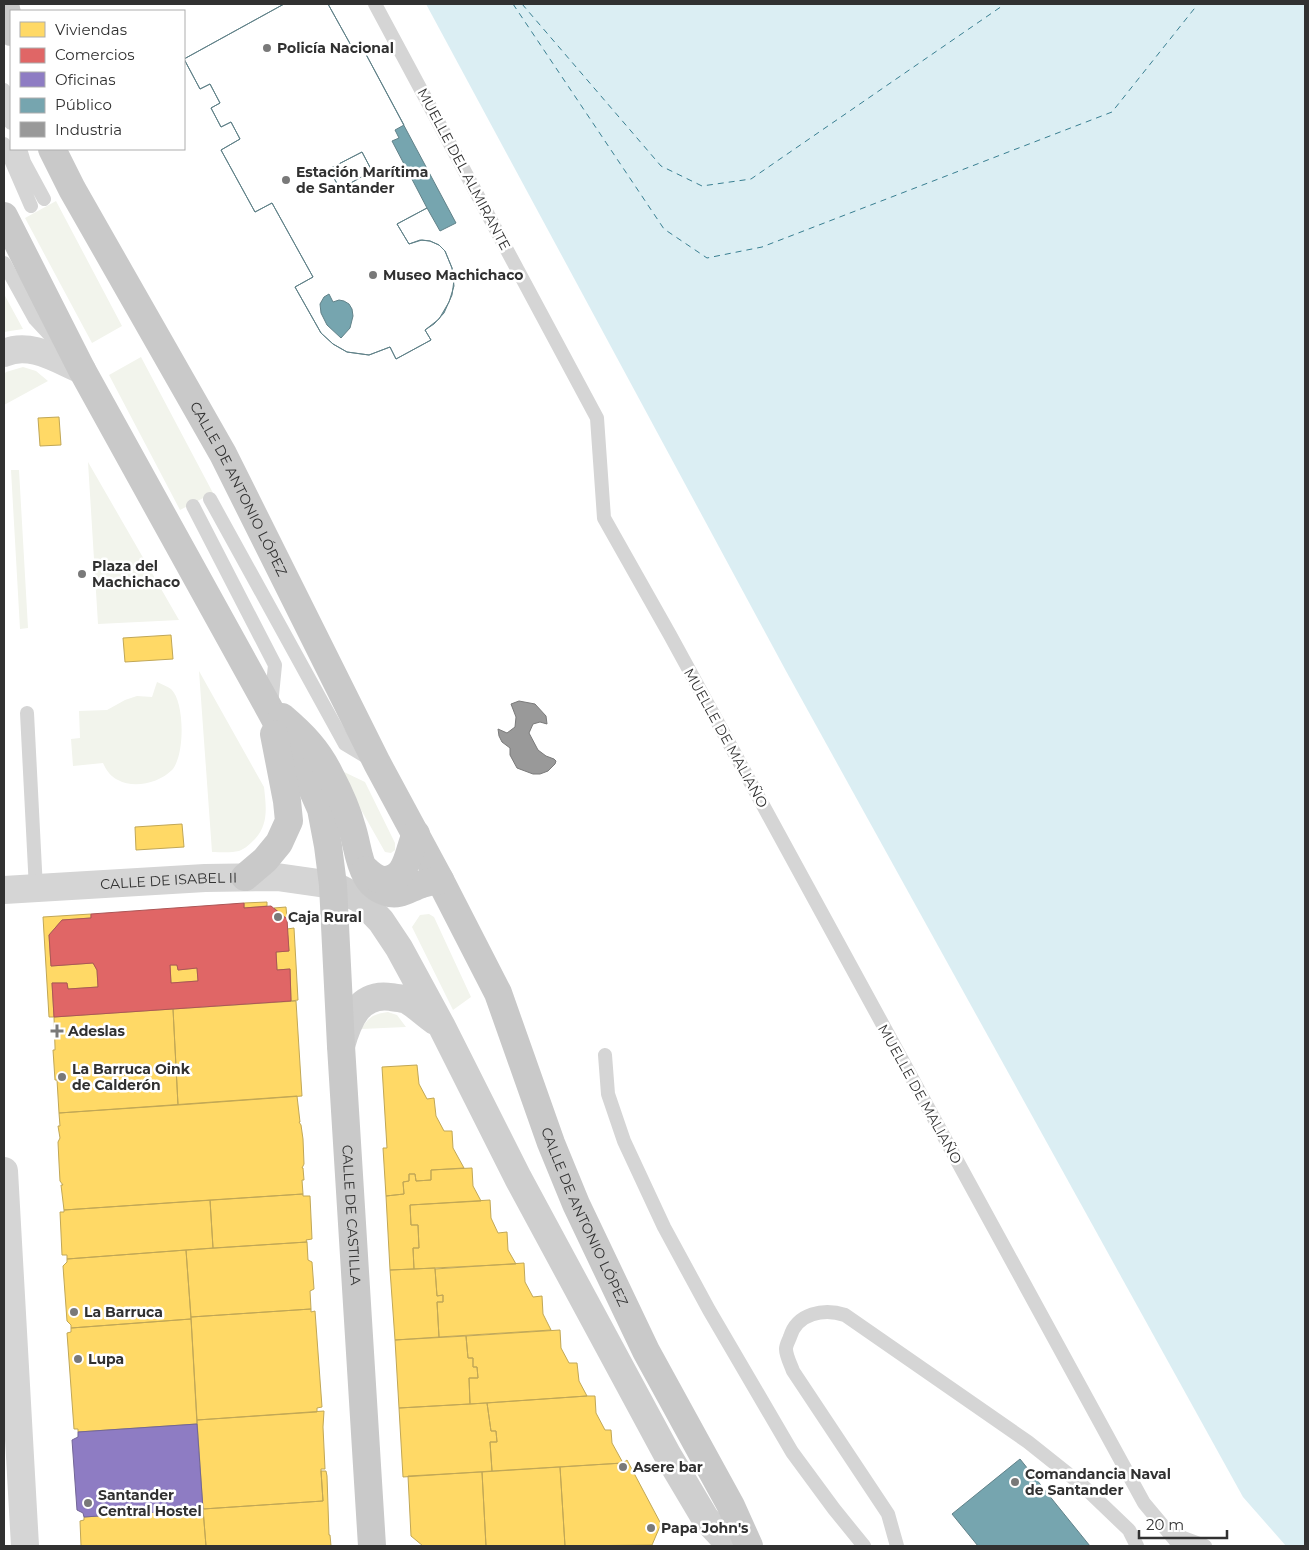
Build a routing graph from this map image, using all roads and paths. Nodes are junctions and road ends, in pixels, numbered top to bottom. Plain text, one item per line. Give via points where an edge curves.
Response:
1 (5, 4) edge
2 (376, 4) edge
3 (10, 27) edge
4 (4, 90) edge
5 (10, 118) edge
6 (4, 144) edge
7 (20, 150) edge
8 (52, 150) edge
9 (44, 199) dead end
10 (31, 206) dead end
11 (4, 216) edge
12 (4, 263) edge
13 (4, 353) edge
14 (82, 370) junction
15 (210, 499) dead end
16 (193, 506) dead end
17 (670, 635) joint
18 (270, 710) junction
19 (27, 713) dead end
20 (377, 763) junction
21 (416, 834) junction
22 (361, 863) junction
23 (245, 877) junction
24 (440, 880) junction
25 (333, 885) junction
26 (36, 889) junction
27 (4, 890) edge
28 (442, 1027) junction
29 (341, 1046) junction
30 (605, 1056) dead end
31 (4, 1171) edge
32 (1167, 1531) junction
33 (24, 1546) edge
34 (372, 1546) edge
35 (731, 1546) edge
36 (749, 1546) edge
37 (864, 1546) edge
38 (897, 1546) edge
39 (1137, 1546) edge
40 (1169, 1546) edge
41 (1180, 1546) edge
42 (1206, 1546) edge

1 - 3 main road
2 - 17 lane, MUELLE DEL ALMIRANTE via 598,418 604,518
4 - 5 lane
6 - 10 lane
7 - 9 lane
8 - 20 main road, CALLE DE ANTONIO LÓPEZ via 223,454
11 - 14 main road
12 - 14 lane via 35,319
13 - 14 street via 33,350
14 - 18 main road
15 - 20 lane via 345,744
16 - 18 lane via 275,665
17 - 32 lane, MUELLE DE MALIAÑO via 1144,1503
18 - 22 main road via 295,728 320,756 344,803
18 - 23 main road via 289,821 265,860
18 - 25 main road via 321,809
19 - 26 lane
20 - 21 main road, CALLE DE ANTONIO LÓPEZ
21 - 22 main road via 405,866 397,876 380,880
21 - 24 main road, CALLE DE ANTONIO LÓPEZ
22 - 24 main road via 372,884 388,893 397,894
23 - 25 street, CALLE DE ISABEL II via 278,876
23 - 26 street, CALLE DE ISABEL II
24 - 36 main road, CALLE DE ANTONIO LÓPEZ via 498,993 576,1204 646,1351 731,1506
25 - 28 main road via 360,899 381,921
25 - 29 main road, CALLE DE CASTILLA
26 - 27 street, CALLE DE ISABEL II
28 - 29 main road via 406,999 372,998 348,1021
28 - 35 main road via 514,1170 667,1454 705,1518
29 - 34 main road, CALLE DE CASTILLA
30 - 37 lane via 608,1094 624,1141 664,1227 792,1452
31 - 33 street
32 - 40 lane
32 - 41 lane, MUELLE DE MALIAÑO
32 - 42 lane
38 - 39 lane via 888,1514 794,1371 786,1349 792,1330 801,1320 818,1312 845,1315 1028,1442 1082,1485 1129,1530

